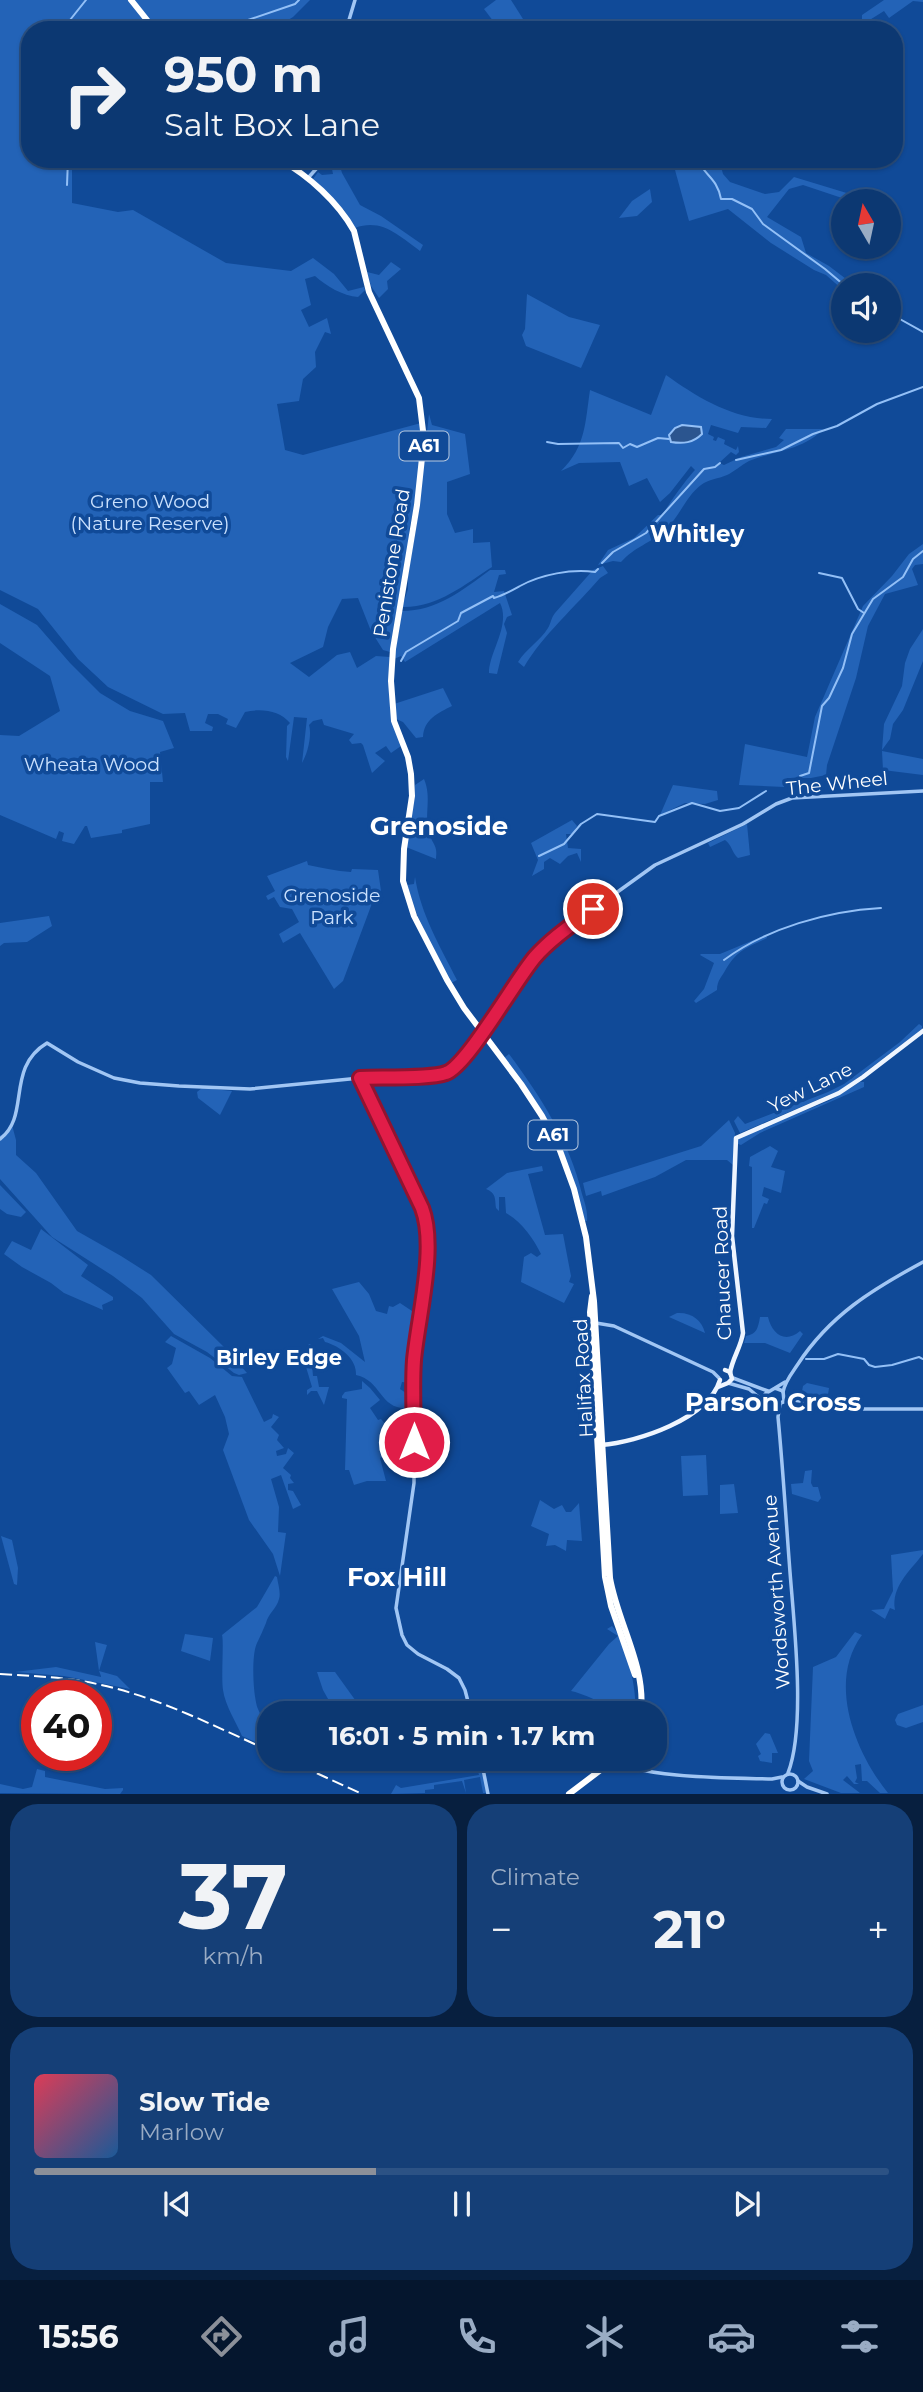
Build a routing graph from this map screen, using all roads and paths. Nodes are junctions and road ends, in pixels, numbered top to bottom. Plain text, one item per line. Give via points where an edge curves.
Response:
1 (131, 0) edge
2 (355, 0) edge
3 (148, 21) edge
4 (349, 21) edge
5 (293, 168) edge
6 (317, 168) edge
7 (308, 178) junction
8 (923, 791) edge
9 (923, 1031) edge
10 (482, 1033) junction
11 (360, 1078) junction
12 (738, 1136) joint
13 (0, 1139) edge
14 (923, 1262) edge
15 (594, 1326) junction
16 (713, 1372) junction
17 (727, 1373) junction
18 (719, 1379) junction
19 (786, 1382) junction
20 (727, 1384) junction
21 (717, 1388) junction
22 (773, 1390) junction
23 (784, 1393) junction
24 (793, 1400) junction
25 (762, 1401) junction
26 (782, 1403) junction
27 (770, 1409) junction
28 (923, 1409) edge
29 (778, 1417) junction
30 (600, 1445) junction
31 (468, 1701) edge
32 (638, 1701) edge
33 (792, 1764) junction
34 (483, 1771) edge
35 (601, 1771) edge
36 (603, 1771) edge
37 (652, 1771) edge
38 (788, 1773) junction
39 (796, 1775) junction
40 (782, 1777) junction
41 (772, 1779) junction
42 (798, 1781) junction
43 (807, 1787) junction
44 (789, 1789) edge
45 (488, 1794) edge
46 (569, 1794) edge
47 (575, 1794) edge
48 (827, 1794) edge

1 - 3 highway
2 - 4 street
5 - 7 highway, Penistone Road / A61
6 - 7 street
7 - 10 highway, Penistone Road / A61 via 345,216 354,232 369,292 423,412 425,439 391,681 394,721 410,764 412,796 403,856 406,893 435,960
8 - 10 street, The Wheel via 792,798 655,865 559,934 524,970
9 - 12 main road, Yew Lane via 839,1093
10 - 11 street, The Wheel via 447,1073
10 - 15 highway, Halifax Road / A61 via 528,1093 559,1148 583,1224
11 - 13 street, The Wheel via 250,1090 140,1083 109,1076 47,1043 26,1064 16,1112
11 - 31 street via 422,1208 428,1235 414,1368 414,1483 396,1611 407,1645 459,1678
12 - 17 main road, Chaucer Road via 732,1236 743,1333
14 - 19 street via 841,1313
15 - 16 street via 607,1325
15 - 30 highway, Halifax Road / A61
16 - 17 street
16 - 18 street
17 - 18 main road
17 - 20 main road
17 - 22 street via 756,1388
18 - 20 main road
18 - 21 main road
19 - 22 street
19 - 23 street
20 - 21 main road
20 - 25 street via 754,1391
21 - 30 main road via 695,1410 665,1429
22 - 23 street
22 - 25 street
23 - 24 street
23 - 26 street
24 - 26 street
24 - 28 street via 860,1409
25 - 27 street
26 - 27 street
26 - 29 street, Wordsworth Avenue
27 - 29 street
29 - 33 street, Wordsworth Avenue via 796,1649
30 - 32 highway, Halifax Road / A61 via 605,1577 611,1606 625,1634
33 - 38 street, Wordsworth Avenue
33 - 39 street, Wordsworth Avenue
34 - 45 street
35 - 46 highway
36 - 47 highway
37 - 41 street
38 - 39 street
38 - 40 street
39 - 42 street, Wordsworth Avenue
40 - 41 street
40 - 44 street
41 - 44 street
42 - 43 street
42 - 44 street
43 - 44 street
43 - 48 street

